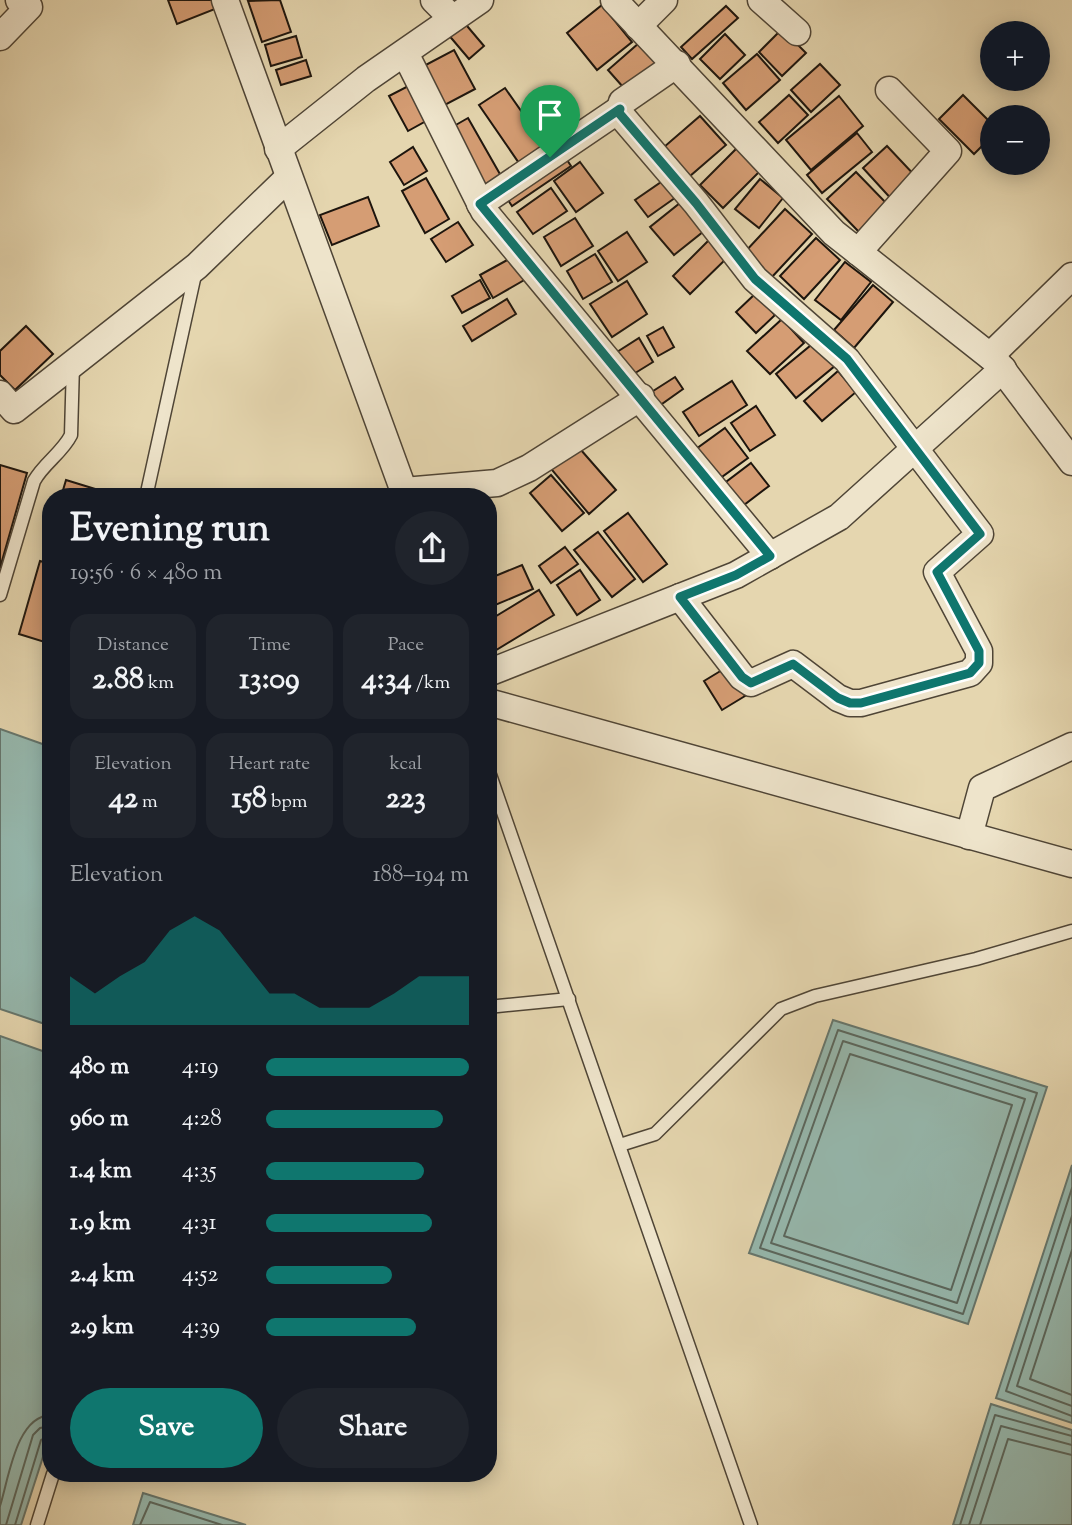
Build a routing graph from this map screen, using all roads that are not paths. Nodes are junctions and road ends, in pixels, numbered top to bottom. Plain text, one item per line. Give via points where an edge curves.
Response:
1 (225, 0) edge
2 (480, 0) edge
3 (614, 0) edge
4 (664, 0) edge
5 (761, 0) edge
6 (27, 3) edge
7 (443, 9) edge
8 (638, 26) junction
9 (797, 32) dead end
10 (0, 37) edge
11 (405, 52) junction
12 (677, 64) junction
13 (888, 90) dead end
14 (620, 109) junction
15 (278, 149) junction
16 (288, 178) junction
17 (480, 204) junction
18 (858, 252) junction
19 (197, 266) junction
20 (1072, 276) edge
21 (996, 363) junction
22 (73, 364) junction
23 (0, 394) edge
24 (641, 397) junction
25 (914, 450) junction
26 (1072, 462) edge
27 (148, 488) edge
28 (403, 488) edge
29 (455, 488) edge
30 (770, 556) junction
31 (0, 595) edge
32 (680, 597) junction
33 (497, 669) edge
34 (497, 705) edge
35 (1072, 746) edge
36 (497, 795) edge
37 (969, 836) junction
38 (1072, 864) edge
39 (1072, 931) edge
40 (569, 999) junction
41 (497, 1006) edge
42 (620, 1144) junction
43 (50, 1482) edge
44 (37, 1525) edge
45 (751, 1525) edge

1 - 15 street
2 - 7 street
3 - 8 street
4 - 8 street
5 - 9 street
6 - 10 street
7 - 11 street
8 - 12 street
11 - 15 street
11 - 17 street
12 - 14 street via 622,102
12 - 18 street via 834,233
13 - 18 street via 948,150
14 - 17 street
14 - 25 street via 755,279 847,359
15 - 16 street
16 - 19 street
16 - 28 street
17 - 24 street
18 - 21 street
19 - 22 street
19 - 27 lane
20 - 21 street
21 - 25 street
21 - 26 street
22 - 23 street via 14,410
22 - 31 lane via 71,435 34,481
24 - 29 street via 529,468 497,483
24 - 30 street
25 - 30 street via 839,517
25 - 32 street via 980,534 937,572 979,651 979,663 970,673 861,703 838,698 793,664 751,683
30 - 32 street
32 - 33 street
34 - 37 street
35 - 37 street via 982,788
36 - 40 lane
37 - 38 street
39 - 42 lane via 976,959 815,996 781,1009 655,1134
40 - 41 lane
40 - 42 lane
42 - 45 lane
43 - 44 lane

